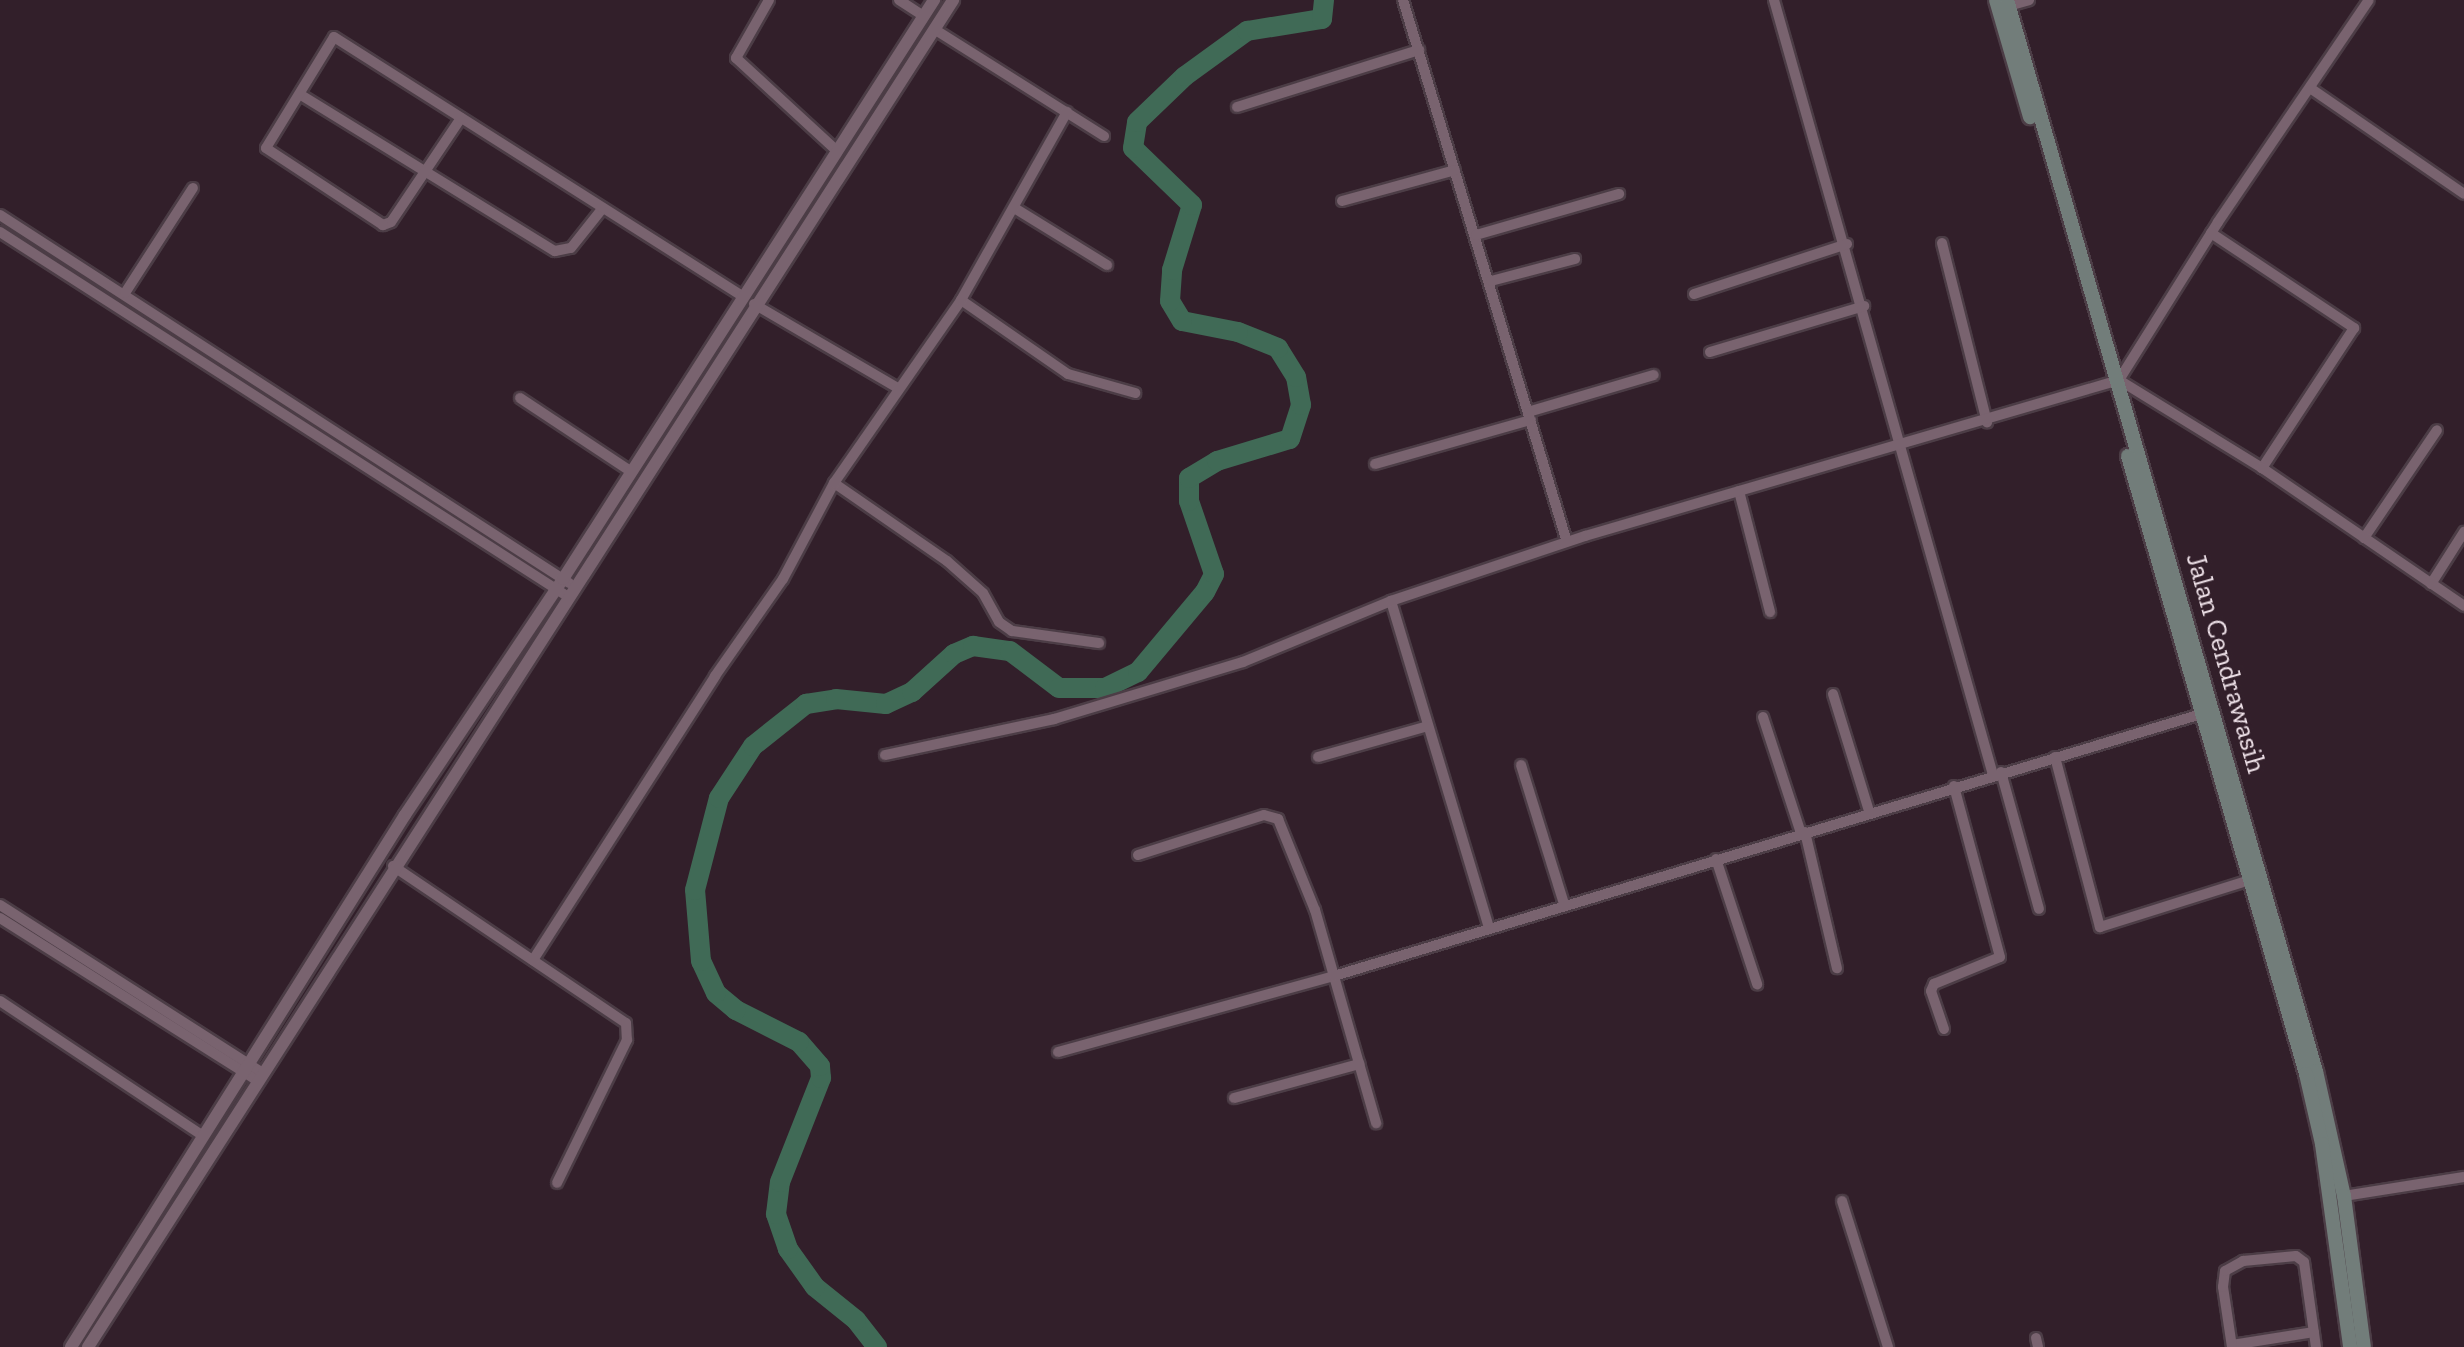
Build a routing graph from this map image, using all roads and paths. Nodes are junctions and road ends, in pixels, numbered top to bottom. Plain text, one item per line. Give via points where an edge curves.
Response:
1 (769, 0) edge
2 (899, 0) edge
3 (934, 0) edge
4 (953, 0) edge
5 (1403, 0) edge
6 (1774, 0) edge
7 (2029, 0) edge
8 (2369, 0) edge
9 (2003, 4) edge
10 (924, 16) junction
11 (934, 29) junction
12 (1419, 50) junction
13 (2310, 88) junction
14 (301, 95) junction
15 (1237, 107) dead end
16 (1067, 112) junction
17 (461, 118) junction
18 (1104, 136) dead end
19 (835, 149) junction
20 (1455, 170) junction
21 (424, 173) junction
22 (193, 188) dead end
23 (1619, 194) dead end
24 (2464, 194) edge
25 (1342, 201) dead end
26 (602, 209) junction
27 (1016, 209) junction
28 (0, 215) edge
29 (0, 232) edge
30 (2211, 233) junction
31 (1476, 235) junction
32 (1942, 243) dead end
33 (1847, 244) junction
34 (1575, 259) dead end
35 (1107, 265) dead end
36 (1491, 281) junction
37 (125, 293) junction
38 (1694, 294) dead end
39 (742, 296) junction
40 (961, 300) junction
41 (754, 304) junction
42 (1864, 306) junction
43 (1710, 352) dead end
44 (1654, 375) dead end
45 (2114, 382) junction
46 (898, 388) junction
47 (1135, 393) dead end
48 (520, 398) dead end
49 (1530, 416) junction
50 (1987, 422) junction
51 (2437, 430) dead end
52 (1903, 445) junction
53 (1375, 464) dead end
54 (2262, 468) junction
55 (632, 472) junction
56 (834, 483) junction
57 (1739, 491) junction
58 (2464, 532) edge
59 (2364, 538) junction
60 (1567, 542) junction
61 (2431, 584) junction
62 (565, 588) junction
63 (1391, 601) junction
64 (2464, 606) edge
65 (1770, 612) dead end
66 (1099, 643) dead end
67 (1833, 694) dead end
68 (2208, 712) junction
69 (1763, 717) dead end
70 (1428, 726) junction
71 (885, 755) dead end
72 (1318, 757) dead end
73 (2055, 757) junction
74 (1521, 765) dead end
75 (1997, 773) junction
76 (1954, 786) junction
77 (1869, 811) junction
78 (1803, 832) junction
79 (1138, 855) dead end
80 (1716, 859) junction
81 (393, 866) junction
82 (2250, 880) junction
83 (1564, 904) junction
84 (0, 905) edge
85 (2039, 909) dead end
86 (0, 918) edge
87 (1489, 927) junction
88 (533, 960) junction
89 (1837, 968) dead end
90 (1334, 976) junction
91 (1757, 984) dead end
92 (0, 1001) edge
93 (1944, 1029) dead end
94 (1058, 1052) dead end
95 (1359, 1064) junction
96 (245, 1068) junction
97 (259, 1076) junction
98 (1234, 1098) dead end
99 (1376, 1123) dead end
100 (202, 1135) junction
101 (2464, 1177) edge
102 (557, 1183) dead end
103 (2344, 1196) junction
104 (1842, 1201) dead end
105 (141, 1252) junction
106 (2314, 1332) junction
107 (2232, 1346) edge
108 (71, 1347) edge
109 (88, 1347) edge
110 (1888, 1347) edge
111 (2316, 1347) edge
112 (2350, 1347) edge
113 (2364, 1347) edge

1 - 19 street via 736,58
2 - 10 street
3 - 10 street
4 - 11 street
5 - 12 street
6 - 33 street
7 - 9 street
8 - 13 street
9 - 45 main road, Jalan Cendrawasih
10 - 19 street
11 - 16 street
11 - 41 street
12 - 15 street
12 - 20 street
13 - 24 street
13 - 30 street
14 - 17 street via 334,37
14 - 21 street
14 - 21 street via 266,150 379,224 391,222
16 - 18 street
16 - 27 street
17 - 21 street
17 - 26 street
19 - 39 street
20 - 25 street
20 - 31 street
21 - 26 street via 555,251 571,248
22 - 37 street
23 - 31 street
26 - 39 street
27 - 35 street
27 - 40 street
28 - 37 street
29 - 62 street
30 - 45 street
30 - 54 street via 2354,328
31 - 36 street
32 - 50 street
33 - 38 street
33 - 42 street
34 - 36 street
36 - 49 street
37 - 62 street
39 - 55 street
40 - 46 street
40 - 47 street via 1068,374
41 - 46 street
41 - 62 street
42 - 43 street
42 - 52 street
44 - 49 street
45 - 50 street
45 - 54 street
45 - 68 main road, Jalan Cendrawasih
46 - 56 street
48 - 55 street
49 - 53 street
49 - 60 street
50 - 52 street
51 - 59 street
52 - 57 street
52 - 75 street
54 - 59 street
55 - 62 street
56 - 66 street via 947,561 983,593 999,622 1012,631
56 - 88 street via 783,579
57 - 60 street
57 - 65 street
58 - 61 street
59 - 61 street
60 - 63 street
61 - 64 street
62 - 81 street
62 - 96 street
63 - 70 street
63 - 71 street via 1243,662 1054,719
67 - 77 street
68 - 73 street
68 - 82 main road, Jalan Cendrawasih
68 - 103 main road, Jalan Cendrawasih via 2308,1039
69 - 78 street
70 - 72 street
70 - 87 street
73 - 75 street
73 - 82 street via 2102,929
74 - 83 street
75 - 76 street
75 - 85 street
76 - 77 street
76 - 93 street via 2000,957 1934,984 1931,991
77 - 78 street
78 - 80 street
78 - 89 street
79 - 90 street via 1264,815 1275,817 1315,910
80 - 83 street
80 - 91 street
81 - 88 street
81 - 97 street
82 - 112 main road, Jalan Cendrawasih via 2322,1144
83 - 87 street
84 - 96 street
86 - 96 street
87 - 90 street
88 - 102 street via 629,1030
90 - 94 street
90 - 95 street
92 - 100 street
95 - 98 street
95 - 99 street
96 - 97 street
96 - 100 street
97 - 105 street
100 - 105 street
101 - 103 street
103 - 113 main road, Jalan Cendrawasih
104 - 110 street
105 - 108 street
105 - 109 street
106 - 107 street
106 - 107 street via 2303,1258 2243,1261 2230,1266 2222,1279
106 - 111 street

